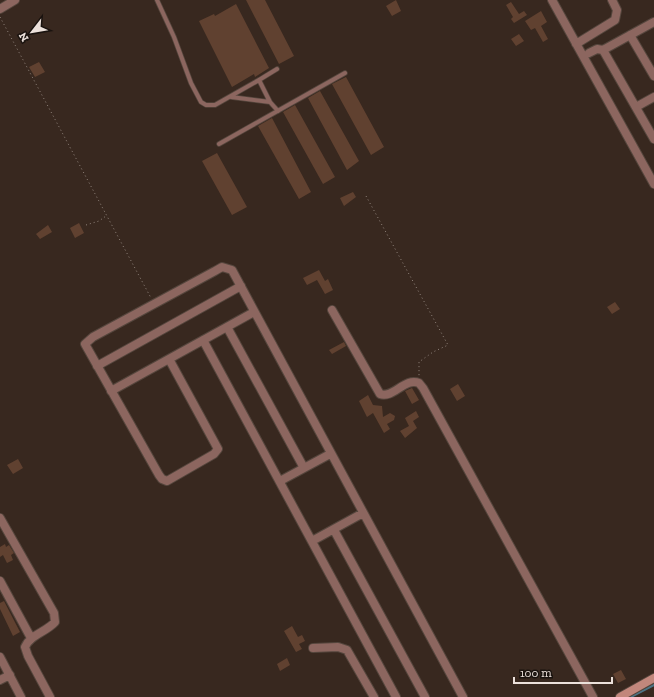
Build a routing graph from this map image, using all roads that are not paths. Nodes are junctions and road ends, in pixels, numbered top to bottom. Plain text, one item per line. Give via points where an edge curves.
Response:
1 (15, 0) edge
2 (157, 0) edge
3 (552, 0) edge
4 (612, 0) edge
5 (0, 9) edge
6 (654, 22) edge
7 (630, 35) junction
8 (576, 44) junction
9 (603, 50) junction
10 (589, 53) dead end
11 (654, 58) edge
12 (646, 62) junction
13 (278, 69) dead end
14 (345, 73) dead end
15 (654, 76) edge
16 (258, 80) junction
17 (230, 97) junction
18 (654, 97) edge
19 (270, 102) junction
20 (636, 107) junction
21 (278, 111) junction
22 (653, 135) edge
23 (219, 144) dead end
24 (654, 184) edge
25 (241, 286) junction
26 (332, 310) dead end
27 (254, 312) junction
28 (227, 327) junction
29 (204, 340) junction
30 (169, 359) junction
31 (97, 366) junction
32 (111, 391) junction
33 (330, 454) junction
34 (304, 468) junction
35 (280, 481) junction
36 (363, 514) junction
37 (1, 522) edge
38 (334, 530) junction
39 (312, 541) junction
40 (0, 581) edge
41 (31, 638) junction
42 (313, 648) dead end
43 (0, 657) edge
44 (10, 675) junction
45 (654, 678) edge
46 (0, 680) edge
47 (22, 697) edge
48 (50, 697) edge
49 (374, 697) edge
50 (396, 697) edge
51 (425, 697) edge
52 (463, 697) edge
53 (593, 697) edge
54 (621, 697) edge

1 - 5 street
2 - 17 lane via 201,102 210,106
3 - 8 street
4 - 8 street via 617,10 615,20
6 - 7 street
7 - 9 street
7 - 12 street
8 - 24 street
9 - 10 street via 597,49
9 - 20 street
11 - 12 street
12 - 15 street
13 - 16 lane
14 - 21 lane
16 - 17 lane
16 - 19 lane
17 - 19 lane
18 - 20 street
19 - 21 lane
20 - 22 street
21 - 23 lane
25 - 27 street
25 - 31 street
25 - 31 street via 232,270 222,267 154,304 86,342 86,347
26 - 53 street via 380,394 385,395 411,382 420,384
27 - 28 street
27 - 33 street
28 - 29 street
28 - 34 street
29 - 30 street
29 - 35 street
30 - 32 street
30 - 32 street via 217,447 214,454 167,481 162,479
31 - 32 street
33 - 34 street
33 - 36 street
34 - 35 street
35 - 39 street
36 - 38 street
36 - 52 street
37 - 41 street via 56,618 51,626
38 - 39 street
38 - 51 street
39 - 50 street
40 - 41 street
41 - 48 street via 25,647 26,652
42 - 49 street via 338,647 347,650
43 - 44 street
44 - 46 street
44 - 47 street
45 - 54 main road

